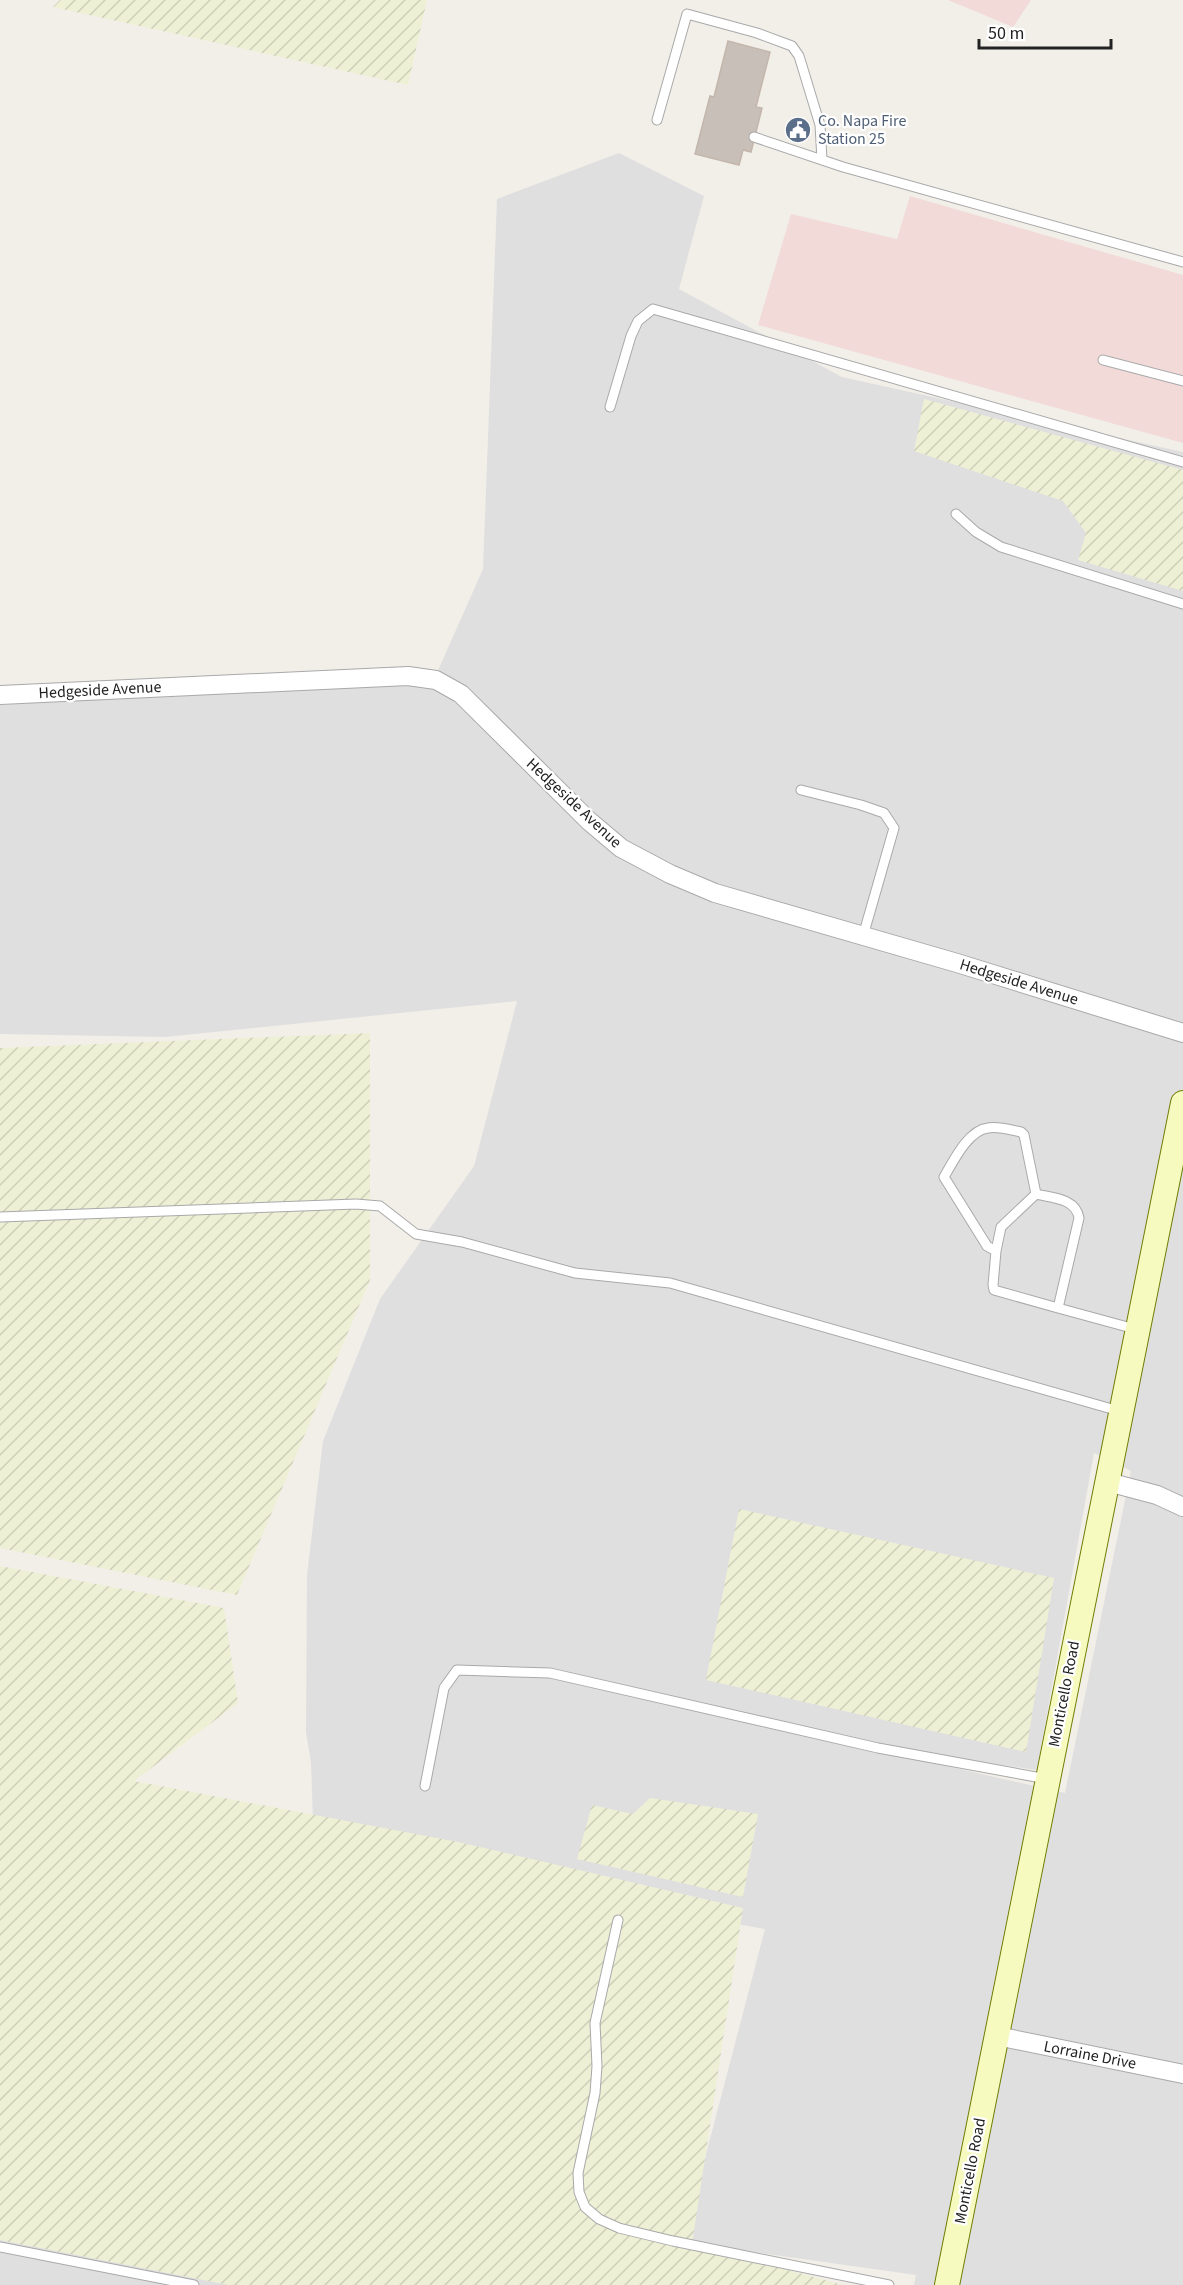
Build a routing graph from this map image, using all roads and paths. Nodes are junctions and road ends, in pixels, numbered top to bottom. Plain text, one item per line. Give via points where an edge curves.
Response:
1 (657, 120) dead end
2 (754, 137) dead end
3 (822, 160) junction
4 (1183, 262) edge
5 (1103, 360) dead end
6 (1183, 381) edge
7 (610, 407) dead end
8 (1183, 462) edge
9 (956, 513) dead end
10 (1183, 604) edge
11 (0, 695) edge
12 (801, 790) dead end
13 (863, 936) junction
14 (1183, 1033) edge
15 (1183, 1103) edge
16 (1036, 1194) junction
17 (0, 1217) edge
18 (996, 1251) junction
19 (1058, 1308) junction
20 (1138, 1330) junction
21 (1121, 1412) junction
22 (1108, 1482) junction
23 (1183, 1507) edge
24 (1047, 1779) junction
25 (425, 1786) dead end
26 (618, 1920) dead end
27 (997, 2036) junction
28 (1183, 2074) edge
29 (0, 2247) edge
30 (194, 2285) edge
31 (889, 2285) edge
32 (947, 2285) edge

1 - 3 lane via 687,14 792,46 800,56 820,125
2 - 3 lane
3 - 4 lane
5 - 6 lane
7 - 8 lane via 631,336 638,321 653,309
9 - 10 lane via 1000,547
11 - 13 street, Hedgeside Avenue via 408,676 436,680 461,694 621,848 715,893
12 - 13 lane via 884,813 894,828
13 - 14 street, Hedgeside Avenue
15 - 20 main road, Monticello Road
16 - 18 lane via 1001,1227
16 - 18 lane via 1022,1132 987,1128 972,1135 944,1177 987,1246
16 - 19 lane via 1071,1203 1078,1211
17 - 21 lane via 345,1204 380,1206 416,1234 462,1242 575,1273 670,1283
18 - 19 lane via 994,1290
19 - 20 lane
20 - 21 main road, Monticello Road
21 - 22 main road, Monticello Road
22 - 23 street via 1157,1495
22 - 24 main road, Monticello Road
24 - 25 lane via 878,1748 550,1673 456,1670 444,1688
24 - 27 main road, Monticello Road
26 - 31 lane via 596,2023 596,2093 578,2173 585,2207 619,2228
27 - 28 street, Lorraine Drive
27 - 32 main road, Monticello Road
29 - 30 lane

